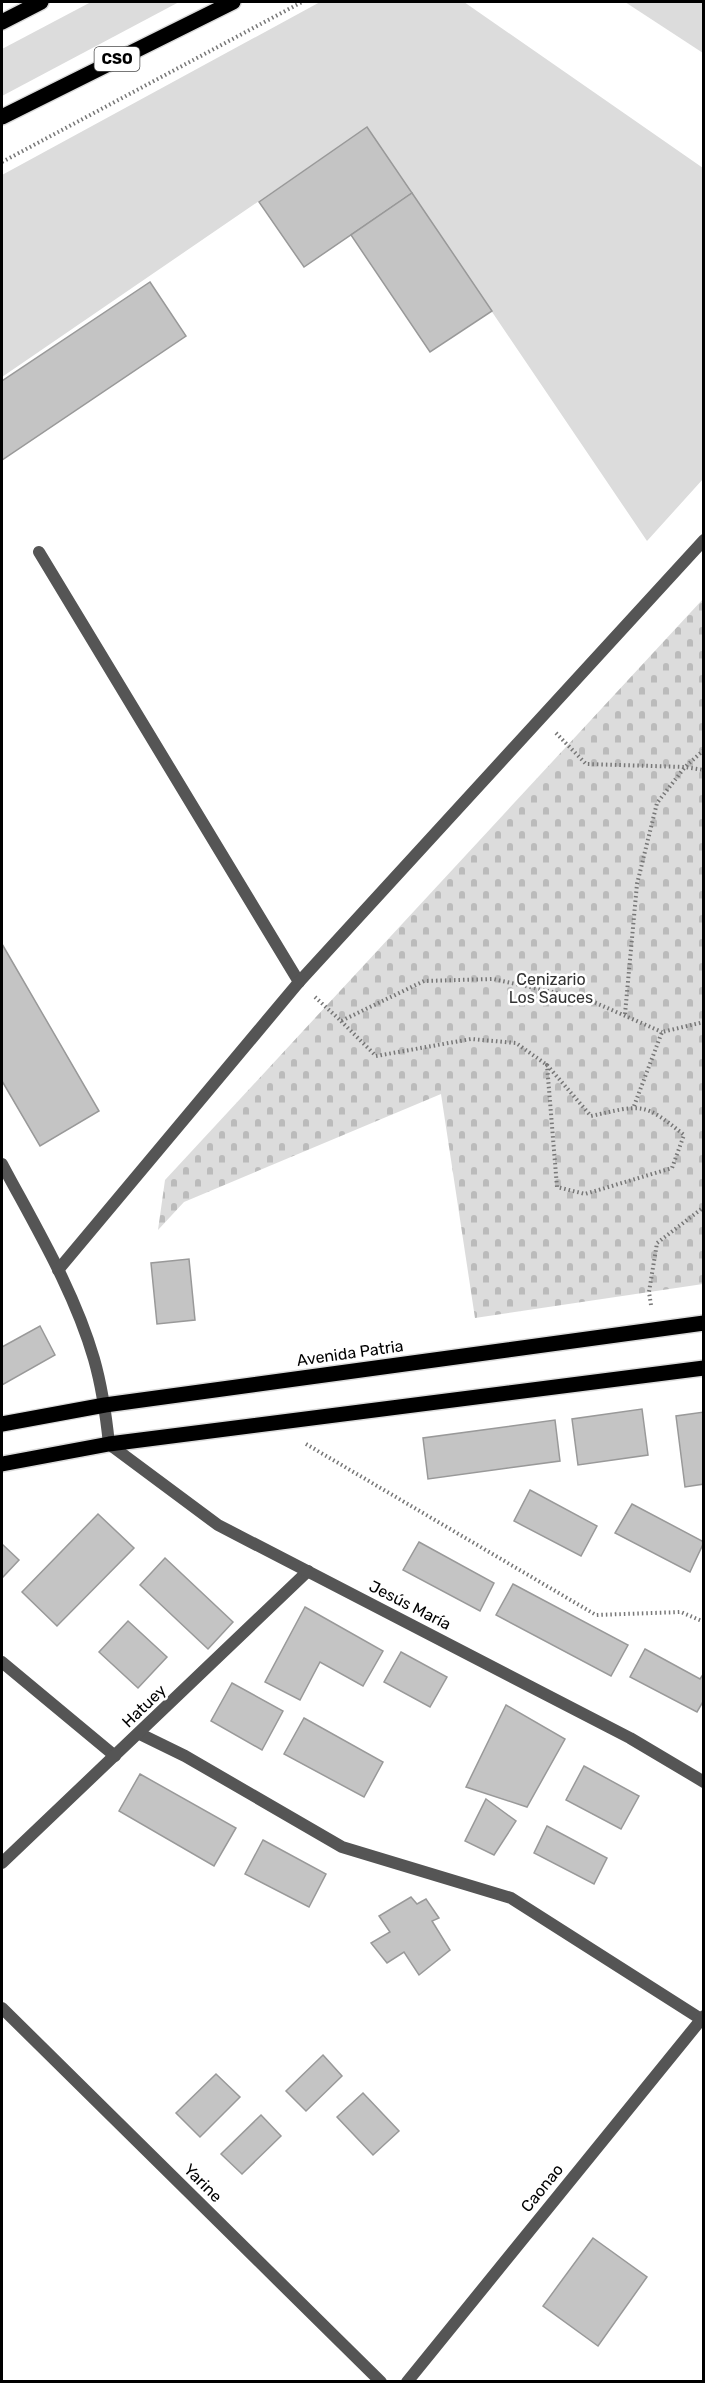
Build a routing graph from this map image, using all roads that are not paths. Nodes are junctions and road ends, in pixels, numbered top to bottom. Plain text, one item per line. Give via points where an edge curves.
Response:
1 (41, 2) edge
2 (233, 2) edge
3 (2, 22) edge
4 (2, 117) edge
5 (704, 540) edge
6 (39, 552) dead end
7 (299, 981) junction
8 (2, 1164) edge
9 (58, 1270) junction
10 (704, 1323) edge
11 (704, 1368) edge
12 (105, 1405) junction
13 (2, 1424) edge
14 (109, 1444) junction
15 (2, 1464) edge
16 (308, 1571) junction
17 (2, 1662) edge
18 (140, 1734) junction
19 (115, 1756) junction
20 (704, 1782) edge
21 (2, 1863) edge
22 (2, 2008) edge
23 (703, 2019) edge
24 (381, 2382) edge
25 (407, 2382) edge

1 - 3 main road
2 - 4 main road, CSO
5 - 7 street
6 - 7 street
7 - 9 street
8 - 9 street
9 - 12 street via 93,1357
10 - 12 main road, Avenida Patria
11 - 14 main road
12 - 13 main road, Avenida Patria
12 - 14 street
14 - 15 main road
14 - 16 street, Jesús María via 218,1525
16 - 18 street, Hatuey
16 - 20 street, Jesús María via 630,1738
17 - 19 street
18 - 19 street, Hatuey
18 - 23 street via 186,1756 342,1847 511,1898
19 - 21 street, Hatuey
22 - 24 street, Yarine
23 - 25 street, Caonao

